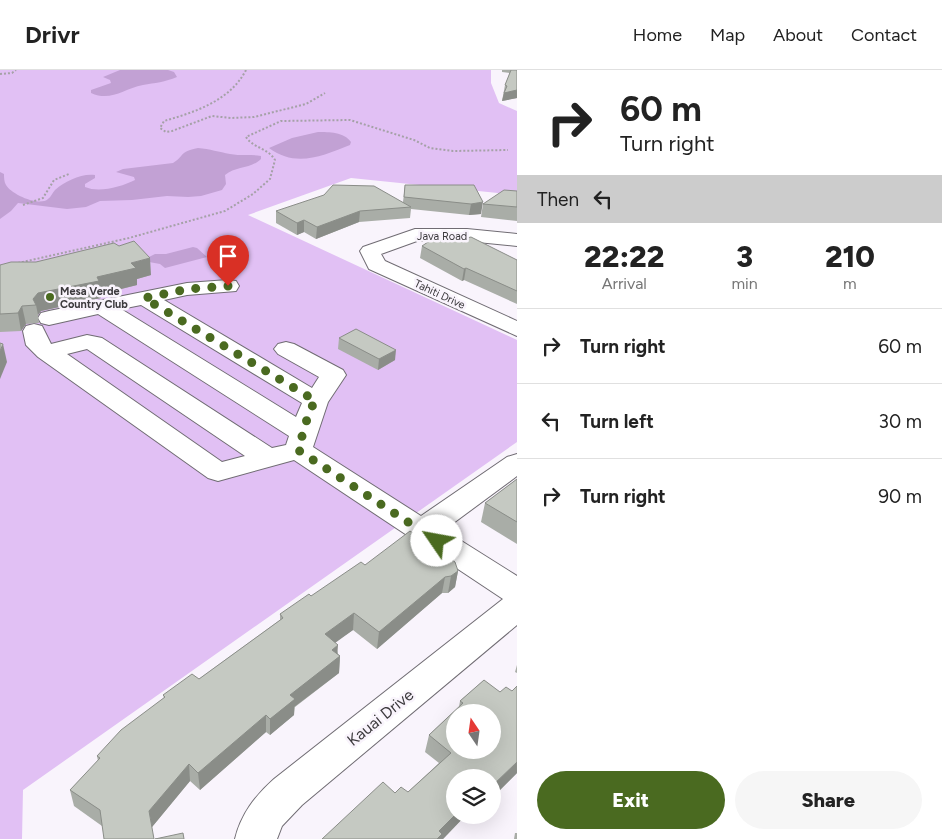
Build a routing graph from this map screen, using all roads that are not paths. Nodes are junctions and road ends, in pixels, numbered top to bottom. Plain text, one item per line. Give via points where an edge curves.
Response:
1 (517, 240) edge
2 (370, 251) joint
3 (228, 286) dead end
4 (144, 298) junction
5 (102, 307) junction
6 (517, 329) edge
7 (286, 349) dead end
8 (51, 355) junction
9 (316, 401) junction
10 (301, 441) junction
11 (267, 458) junction
12 (517, 463) edge
13 (421, 531) junction
14 (517, 592) edge
15 (517, 606) edge
16 (256, 839) edge

1 - 2 street, Java Road via 467,235 415,235
2 - 6 street, Tahiti Drive via 376,265
3 - 4 street via 188,289
4 - 5 street
4 - 9 street
5 - 8 street via 41,324 38,345
5 - 10 street
7 - 9 street via 334,375
8 - 11 street via 87,342 94,343
8 - 11 street via 218,472
9 - 10 street via 310,409
10 - 11 street
10 - 13 street
12 - 13 street
13 - 14 street
15 - 16 street, Kauai Drive via 270,808

